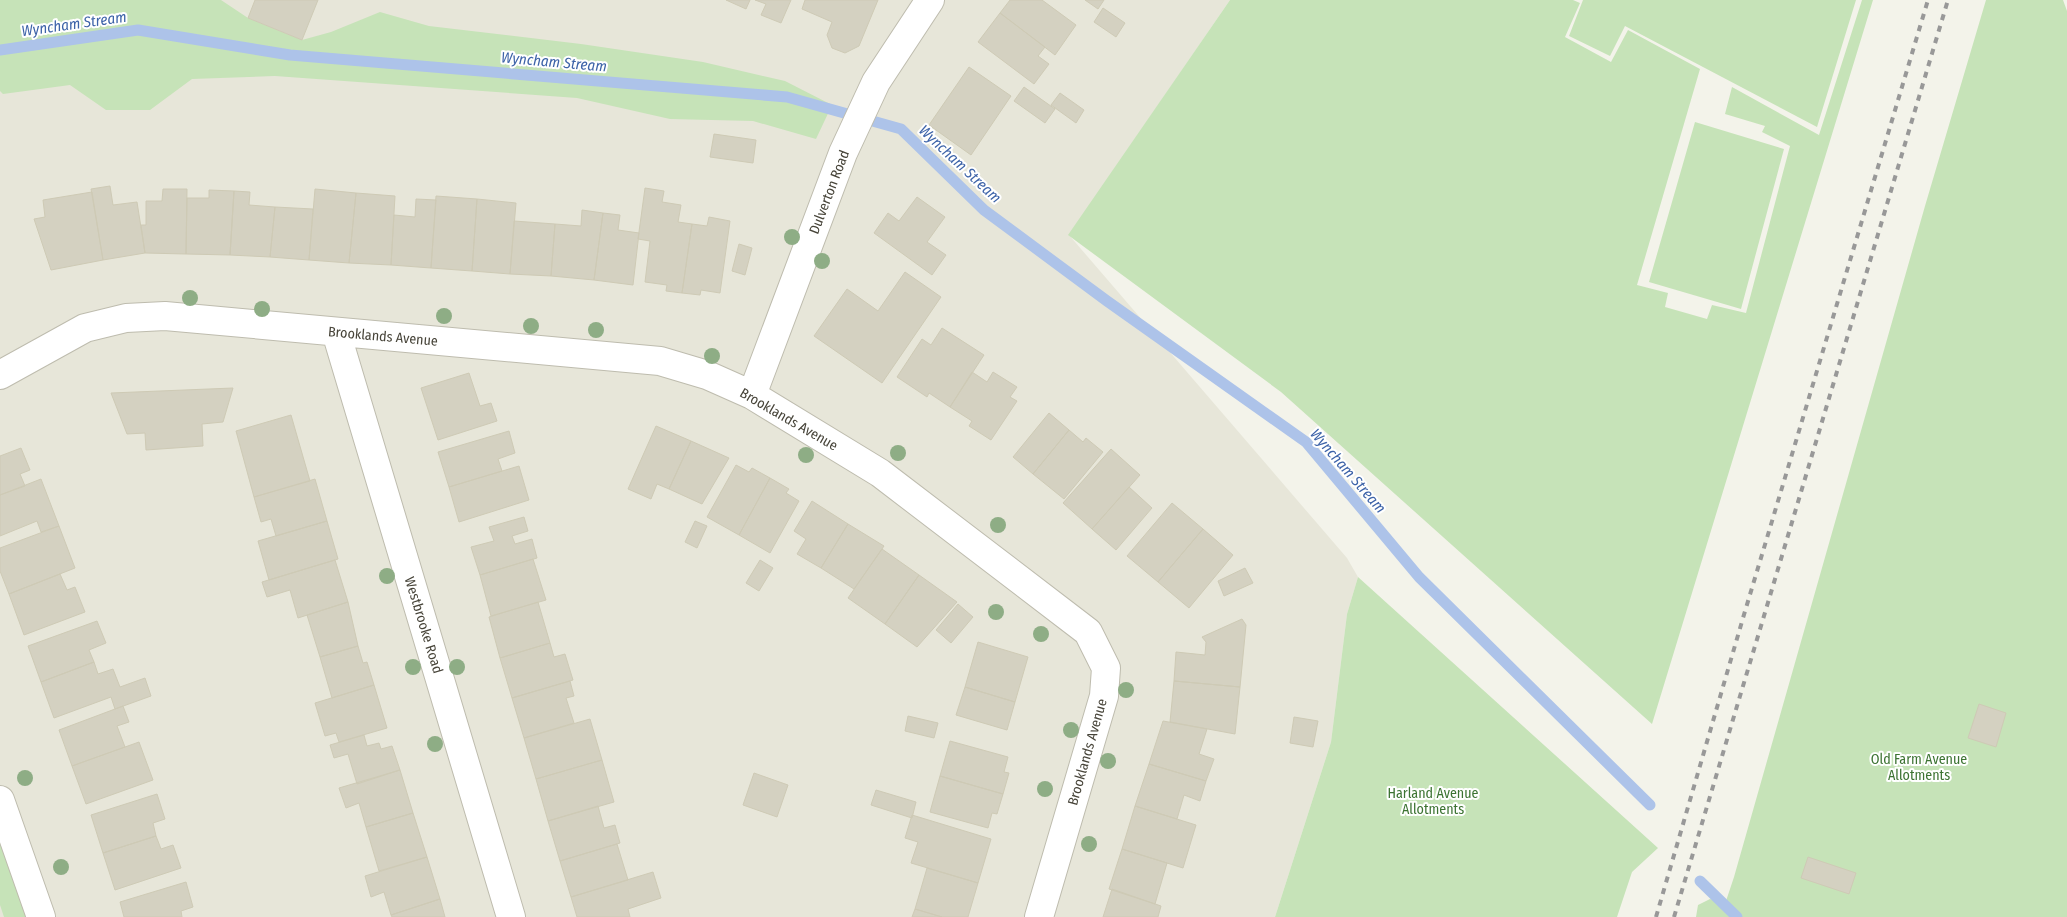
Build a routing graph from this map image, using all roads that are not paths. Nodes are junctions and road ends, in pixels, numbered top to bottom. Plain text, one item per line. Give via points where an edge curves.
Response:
1 (930, 0) edge
2 (336, 332) junction
3 (0, 375) edge
4 (752, 395) junction
5 (0, 800) edge
6 (41, 917) edge
7 (511, 917) edge
8 (1039, 917) edge

1 - 4 street, Dulverton Road via 876,82 843,153
2 - 3 street, Brooklands Avenue via 166,316 126,318 85,328
2 - 4 street, Brooklands Avenue via 660,361 707,375
2 - 7 street, Westbrooke Road
4 - 8 street, Brooklands Avenue via 880,473 1088,632 1106,668 1104,696
5 - 6 street

